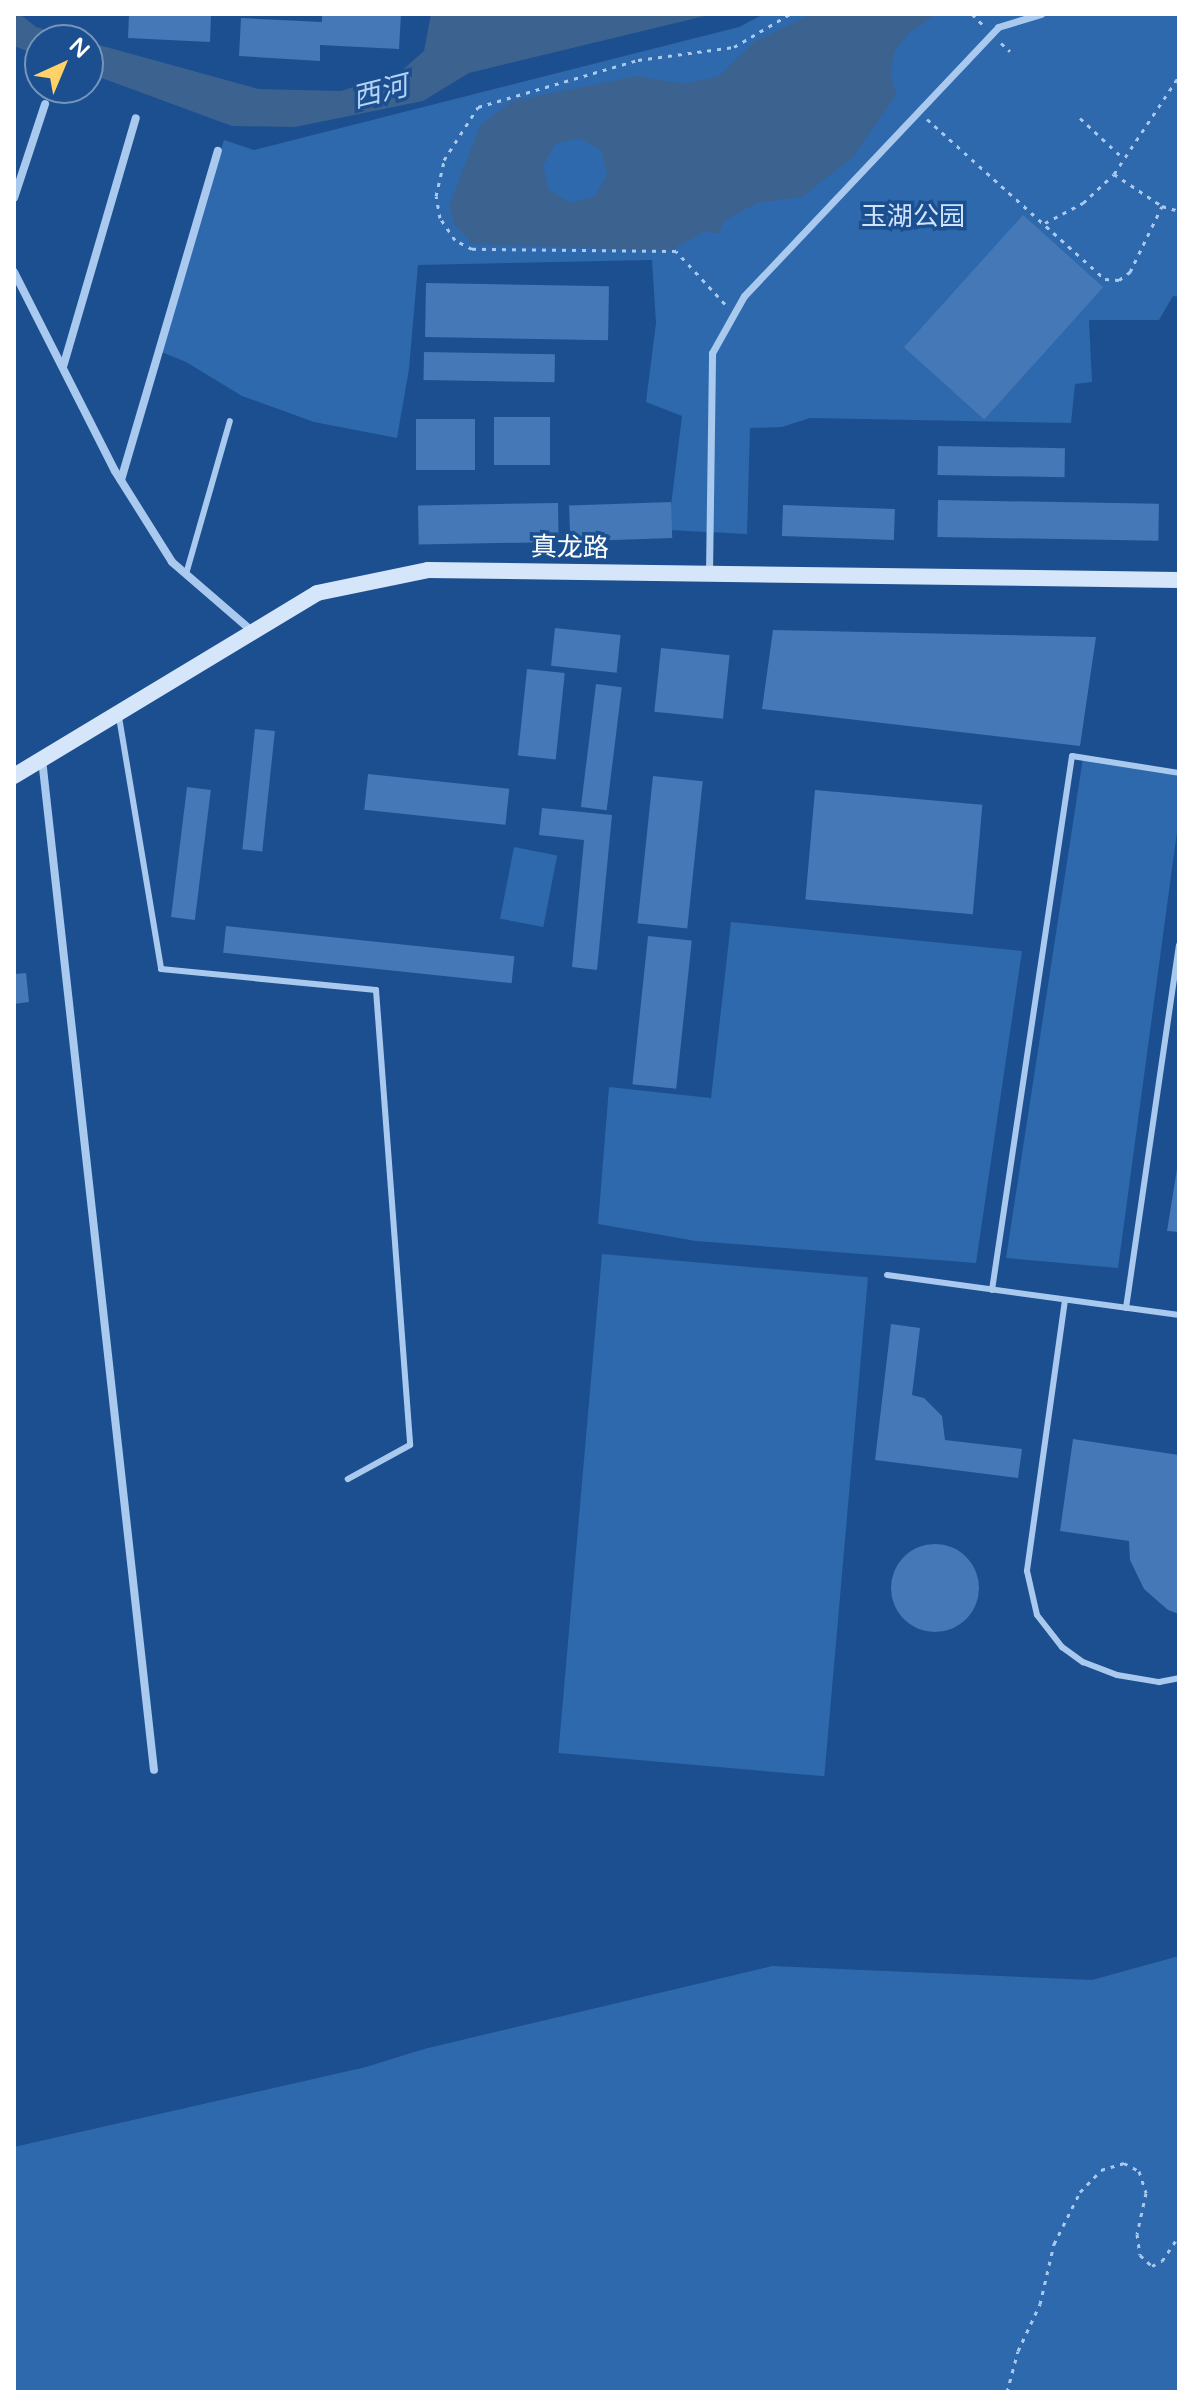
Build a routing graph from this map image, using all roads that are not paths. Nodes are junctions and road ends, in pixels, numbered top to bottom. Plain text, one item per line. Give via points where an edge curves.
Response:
1 (1041, 14) edge
2 (45, 104) dead end
3 (136, 118) dead end
4 (218, 151) dead end
5 (14, 198) edge
6 (14, 272) edge
7 (63, 367) junction
8 (230, 421) dead end
9 (121, 480) junction
10 (709, 573) junction
11 (186, 574) junction
12 (1179, 580) edge
13 (253, 632) junction
14 (118, 714) junction
15 (41, 758) junction
16 (1179, 773) edge
17 (14, 776) edge
18 (1179, 945) edge
19 (887, 1275) dead end
20 (992, 1290) junction
21 (1065, 1300) junction
22 (1126, 1308) junction
23 (1179, 1315) edge
24 (348, 1479) dead end
25 (1179, 1678) edge
26 (154, 1770) dead end

1 - 10 street via 998,27 744,296 712,353
2 - 5 street
3 - 7 street
4 - 9 street
6 - 7 street
7 - 9 street
8 - 11 lane
9 - 11 street via 172,562
10 - 12 main road, 真龙路
10 - 13 main road, 真龙路 via 428,570 317,593
11 - 13 street
13 - 14 main road, 真龙路
14 - 15 main road, 真龙路
14 - 24 lane via 161,969 376,990 410,1445
15 - 17 main road, 真龙路
15 - 26 street
16 - 20 lane via 1072,756
18 - 22 lane
19 - 20 lane
20 - 21 lane
21 - 22 lane
21 - 25 lane via 1027,1571 1037,1615 1062,1647 1083,1662 1131,1678
22 - 23 lane

